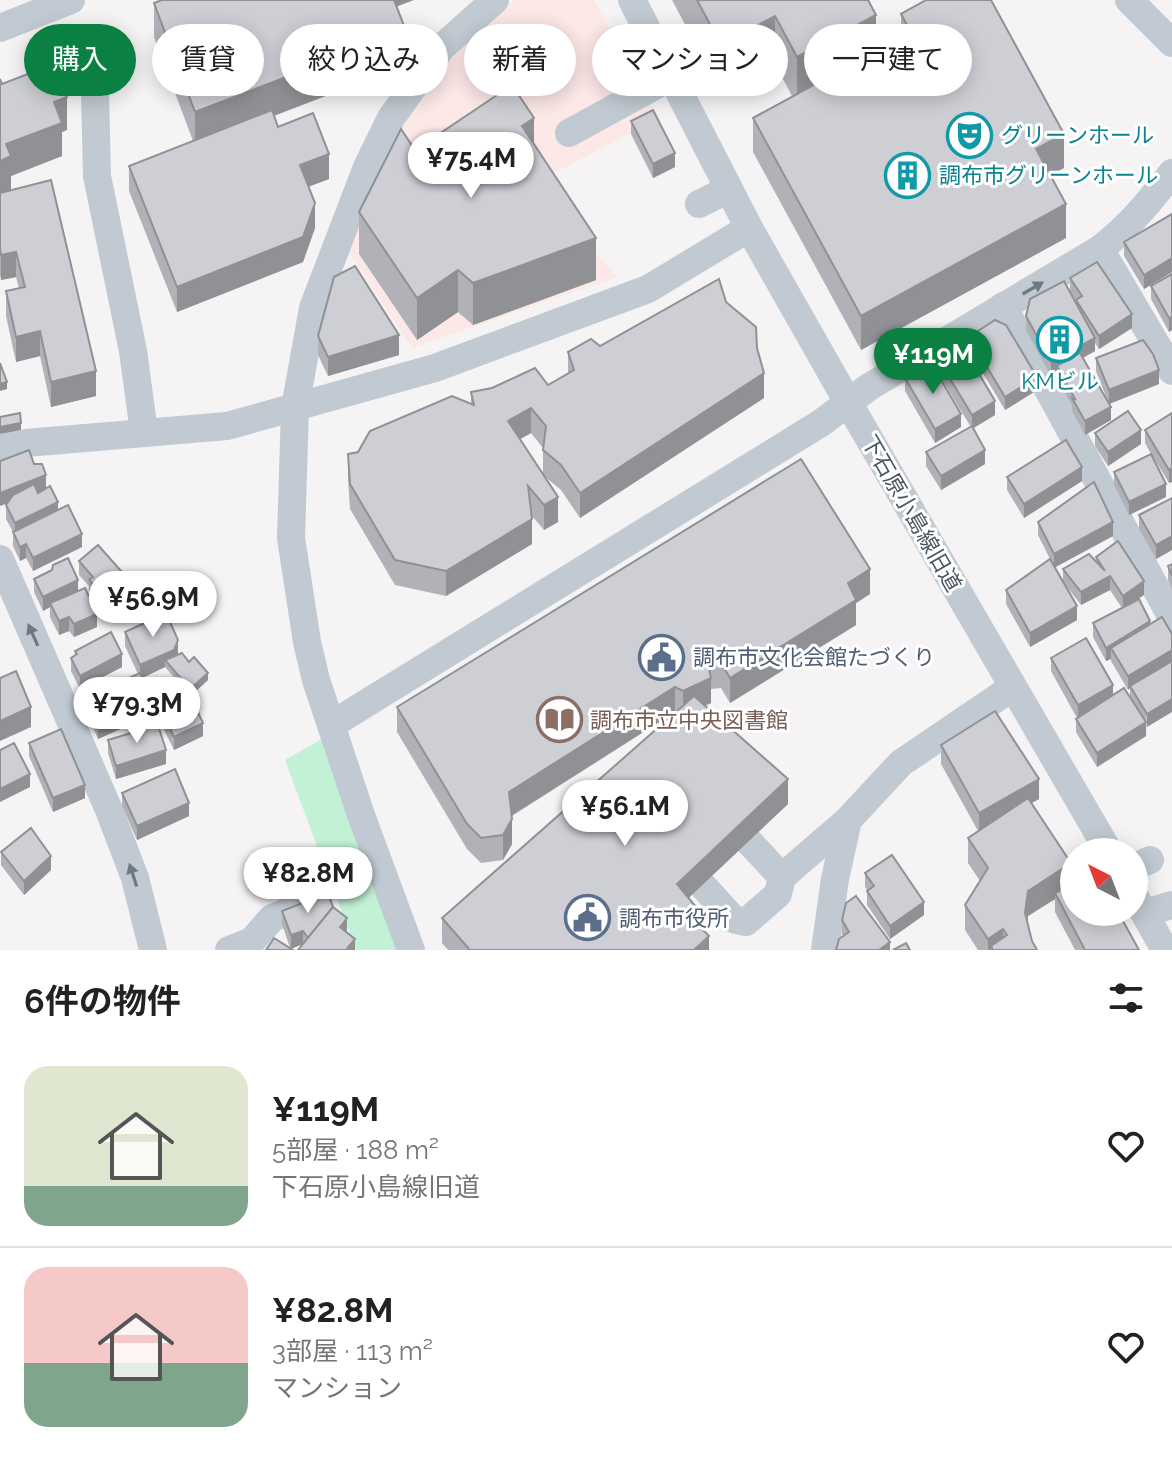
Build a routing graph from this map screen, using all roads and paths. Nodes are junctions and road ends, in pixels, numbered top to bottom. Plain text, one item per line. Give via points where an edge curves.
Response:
1 (71, 0) edge
2 (495, 0) edge
3 (632, 0) edge
4 (644, 24) edge
5 (0, 28) edge
6 (95, 96) edge
7 (636, 96) edge
8 (681, 96) edge
9 (569, 133) dead end
10 (1172, 173) edge
11 (729, 189) junction
12 (699, 204) dead end
13 (749, 228) junction
14 (1100, 249) junction
15 (1003, 306) junction
16 (1172, 371) edge
17 (849, 404) junction
18 (295, 408) junction
19 (144, 432) junction
20 (0, 448) edge
21 (0, 559) edge
22 (1172, 618) edge
23 (1013, 687) junction
24 (331, 725) junction
25 (848, 820) junction
26 (1101, 838) edge
27 (782, 877) dead end
28 (322, 897) edge
29 (1148, 904) edge
30 (1172, 905) edge
31 (1148, 920) edge
32 (153, 950) edge
33 (229, 950) edge
34 (411, 950) edge
35 (825, 950) edge
36 (1165, 950) edge

1 - 5 street
2 - 18 street via 441,48 391,118 313,308
3 - 4 street, 下石原小島線旧道
6 - 19 street via 97,176
7 - 9 street
8 - 11 street, 下石原小島線旧道
10 - 14 street via 1120,234
11 - 12 street
11 - 13 street, 下石原小島線旧道
13 - 17 street, 下石原小島線旧道
13 - 18 street via 648,289 435,368
15 -> 14 street
14 - 16 street
15 - 17 street
15 - 22 street
17 - 23 street, 下石原小島線旧道
17 - 24 street
18 - 19 street via 227,426
18 - 24 street via 291,538 313,667
19 - 20 street
32 -> 21 street via 135,878 109,810
23 - 25 street via 901,763
23 - 26 street, 下石原小島線旧道
24 - 34 street
25 - 27 street
25 - 35 street
28 - 33 street via 272,918 252,941
29 - 30 street
31 - 36 street

